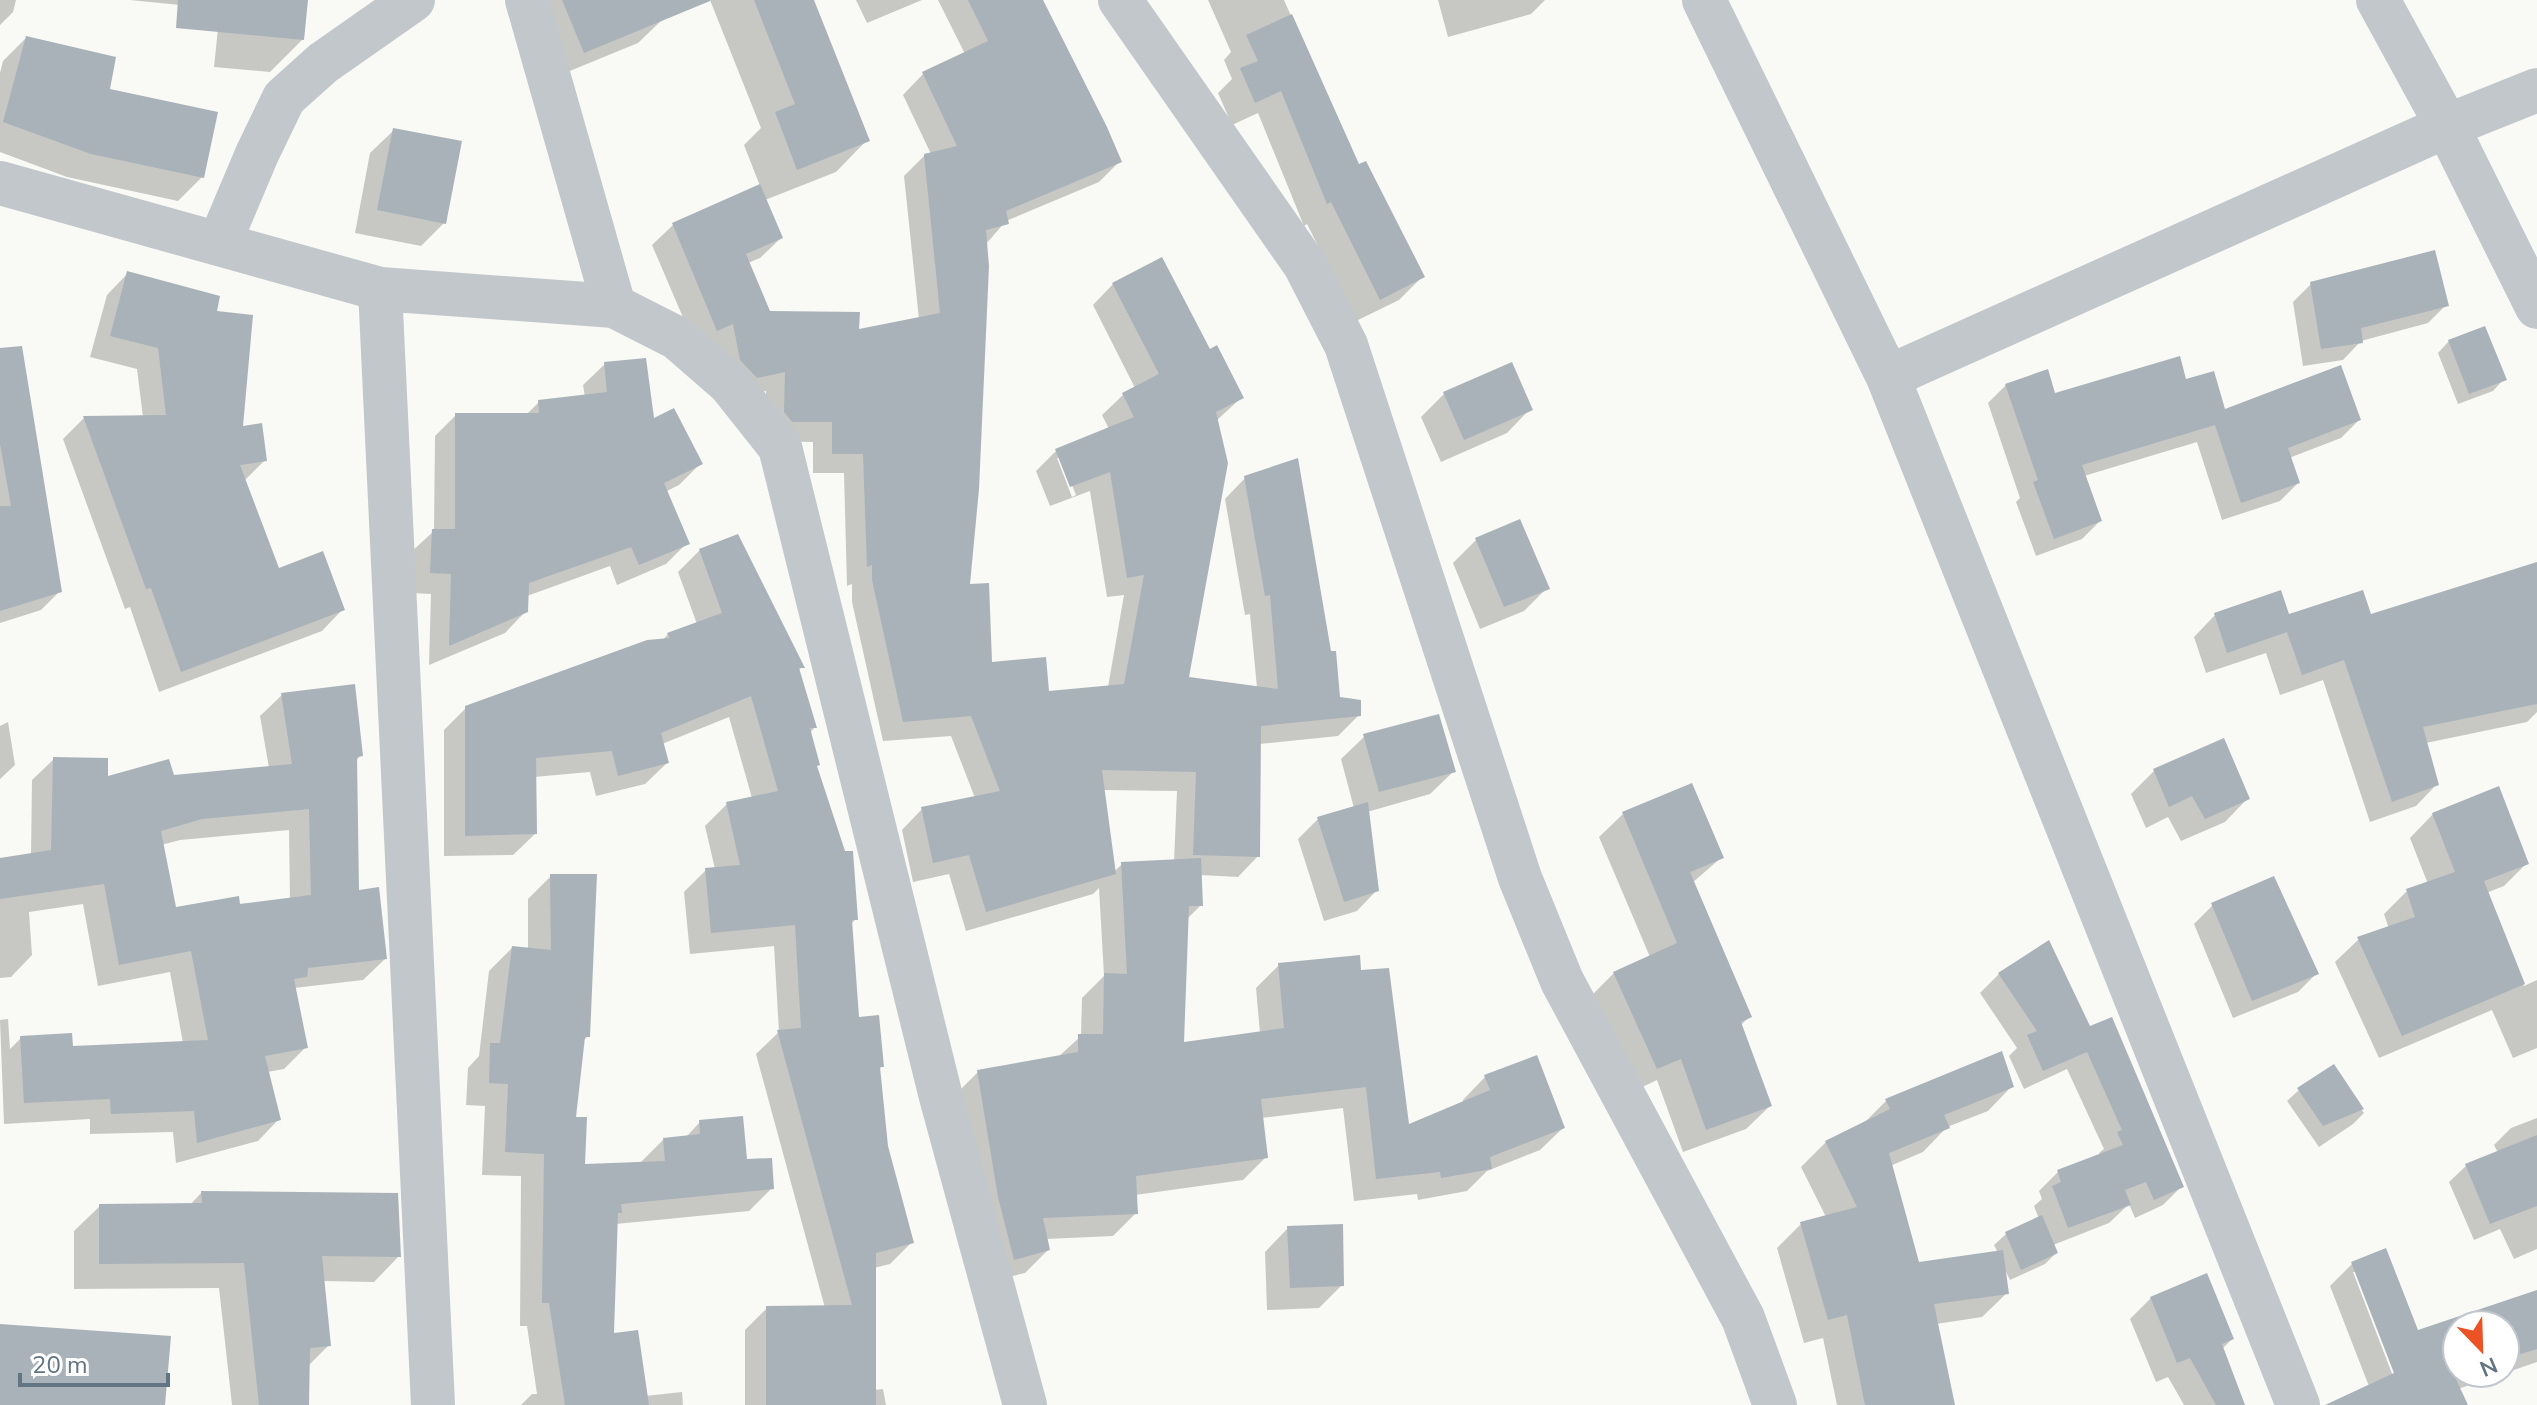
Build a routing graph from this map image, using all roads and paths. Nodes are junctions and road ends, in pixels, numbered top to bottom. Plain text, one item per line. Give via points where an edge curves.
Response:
1 (413, 0) edge
2 (527, 0) edge
3 (1120, 0) edge
4 (1704, 0) edge
5 (2378, 0) edge
6 (2537, 90) edge
7 (2447, 126) junction
8 (0, 183) edge
9 (219, 244) junction
10 (380, 289) junction
11 (614, 306) junction
12 (2537, 307) edge
13 (1888, 377) junction
14 (433, 1405) edge
15 (1025, 1405) edge
16 (1775, 1405) edge
17 (2298, 1405) edge

1 - 9 street via 323,63 284,98
2 - 11 street
3 - 16 street via 1305,265 1346,345 1520,878 1562,981 1743,1318
4 - 13 street
5 - 7 street
6 - 7 street
7 - 12 street
7 - 13 street
8 - 9 street
9 - 10 street
10 - 11 street
10 - 14 street
11 - 15 street via 677,338 730,384 780,447 941,1097
13 - 17 street

